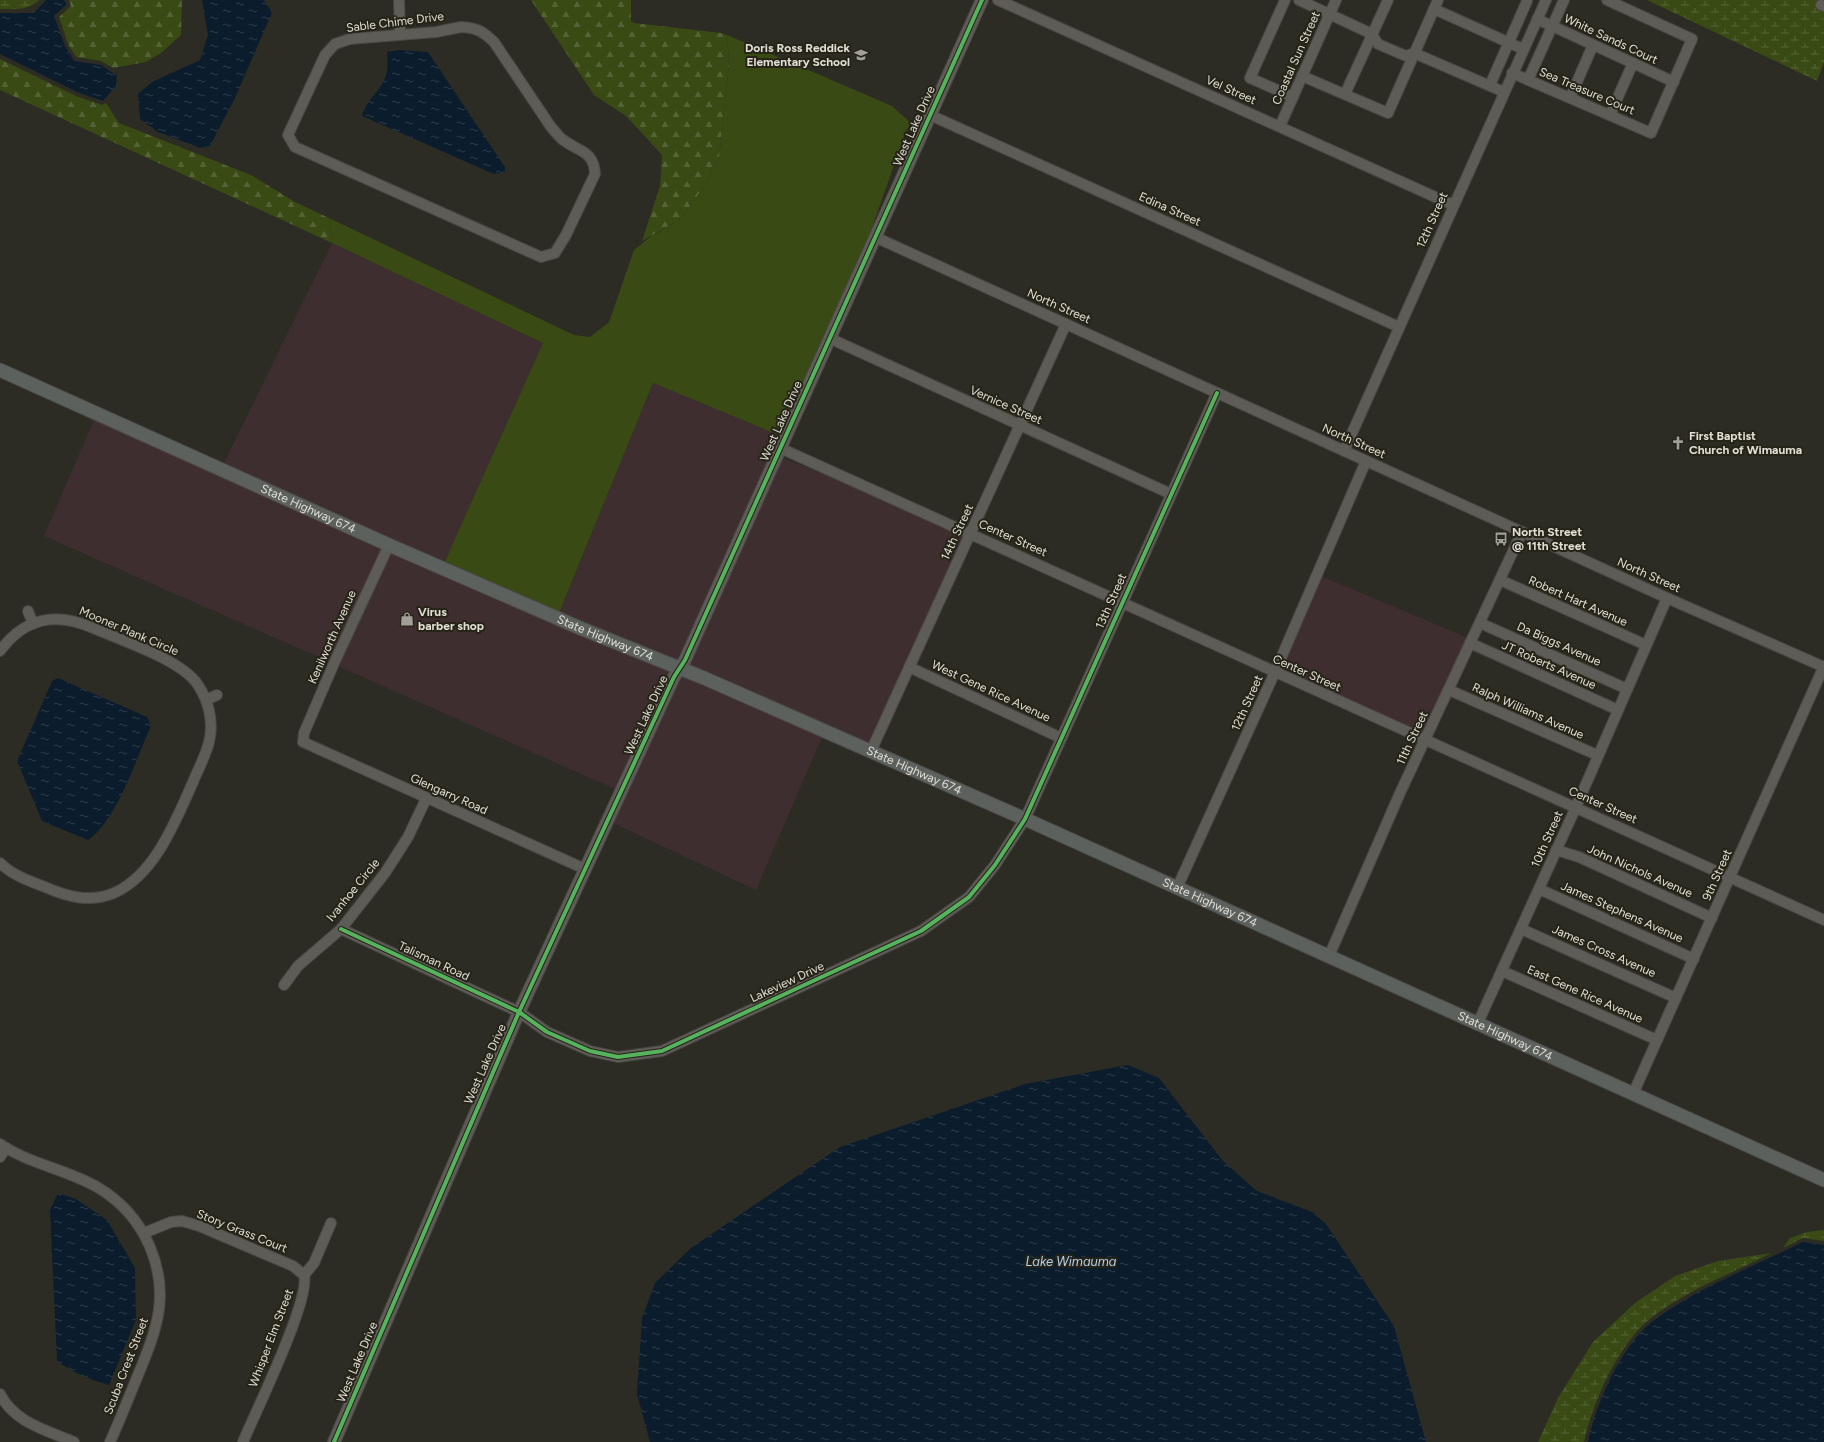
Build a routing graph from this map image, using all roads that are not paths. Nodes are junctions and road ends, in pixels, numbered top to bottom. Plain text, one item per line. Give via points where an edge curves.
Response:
1 (399, 0) edge
2 (982, 0) edge
3 (998, 0) edge
4 (1285, 0) edge
5 (1299, 0) edge
6 (1336, 0) edge
7 (1388, 0) edge
8 (1527, 0) edge
9 (1564, 0) edge
10 (1607, 0) edge
11 (1436, 4) edge
12 (1544, 4) edge
13 (1330, 14) junction
14 (1537, 19) junction
15 (1553, 26) junction
16 (400, 34) junction
17 (1372, 34) junction
18 (1509, 43) junction
19 (1593, 45) junction
20 (1523, 49) junction
21 (1414, 53) junction
22 (1633, 64) junction
23 (1512, 73) junction
24 (1302, 76) junction
25 (1528, 80) junction
26 (1674, 82) junction
27 (1490, 85) junction
28 (1504, 92) junction
29 (1345, 94) junction
30 (1293, 97) junction
31 (1570, 98) junction
32 (930, 115) junction
33 (1610, 115) junction
34 (1280, 126) junction
35 (1453, 205) junction
36 (874, 237) junction
37 (1066, 324) junction
38 (1399, 327) junction
39 (829, 338) junction
40 (0, 370) edge
41 (1217, 393) junction
42 (1020, 425) junction
43 (780, 448) junction
44 (1344, 450) junction
45 (1366, 460) junction
46 (1171, 494) junction
47 (1522, 532) junction
48 (970, 533) junction
49 (389, 545) junction
50 (1500, 580) junction
51 (1667, 598) junction
52 (1122, 602) junction
53 (28, 611) dead end
54 (1480, 623) junction
55 (33, 624) junction
56 (1470, 644) junction
57 (1646, 645) junction
58 (0, 651) edge
59 (1824, 666) edge
60 (909, 667) junction
61 (680, 668) junction
62 (1275, 672) junction
63 (1627, 689) junction
64 (1449, 690) junction
65 (217, 695) dead end
66 (206, 700) junction
67 (1618, 710) junction
68 (1061, 738) junction
69 (1424, 740) junction
70 (303, 742) joint
71 (871, 750) junction
72 (1597, 755) junction
73 (426, 799) junction
74 (1576, 807) junction
75 (1025, 819) junction
76 (1556, 850) junction
77 (1, 865) edge
78 (585, 869) junction
79 (1730, 878) junction
80 (1177, 888) junction
81 (1539, 889) junction
82 (1712, 918) junction
83 (1824, 920) edge
84 (341, 929) junction
85 (1521, 929) junction
86 (1330, 956) junction
87 (1694, 959) junction
88 (1502, 971) junction
89 (284, 985) dead end
90 (1676, 998) junction
91 (519, 1012) junction
92 (1477, 1025) junction
93 (1658, 1040) junction
94 (1633, 1094) junction
95 (3, 1146) edge
96 (0, 1157) edge
97 (1824, 1180) edge
98 (331, 1223) dead end
99 (144, 1233) junction
100 (304, 1275) junction
101 (0, 1394) edge
102 (74, 1442) edge
103 (110, 1442) edge
104 (243, 1442) edge
105 (334, 1442) edge

1 - 16 street
2 - 32 street, West Lake Drive
3 - 34 street, Vel Street
4 - 30 street via 1250,78
5 - 13 street
6 - 13 street, Coastal Sun Street
7 - 17 street
8 - 12 street
8 - 18 street
9 - 15 street
10 - 26 street via 1692,39
11 - 18 street
11 - 21 street
12 - 14 street, 12th Street
13 - 17 street
13 - 24 street, Coastal Sun Street
14 - 15 street, White Sands Court
14 - 20 street, 12th Street
15 - 19 street, White Sands Court
15 - 25 street
16 - 16 street, Sable Chime Drive via 350,39 335,44 325,55 288,135 294,147 541,257 555,253 595,174 591,157 561,139 494,42 482,32 474,28 461,27 436,32
17 - 21 street via 1378,44 1406,56
17 - 29 street
18 - 20 street
18 - 27 street
19 - 22 street, White Sands Court
19 - 31 street
20 - 23 street, 12th Street
21 - 27 street
21 - 29 street via 1388,113
22 - 26 street, White Sands Court
22 - 33 street
23 - 25 street, Sea Treasure Court
23 - 28 street, 12th Street
24 - 29 street
24 - 30 street, Coastal Sun Street
25 - 31 street, Sea Treasure Court
26 - 33 street, Sea Treasure Court via 1650,133
27 - 28 street
28 - 35 street, 12th Street
30 - 34 street, Coastal Sun Street
31 - 33 street, Sea Treasure Court
32 - 36 street, West Lake Drive
32 - 38 street, Edina Street
34 - 35 street, Vel Street
35 - 38 street, 12th Street
36 - 37 street, North Street
36 - 39 street, West Lake Drive
37 - 41 street, North Street
37 - 42 street, 14th Street
38 - 44 street, 12th Street
39 - 42 street, Vernice Street
39 - 43 street, West Lake Drive
40 - 49 main road, State Highway 674
41 - 44 street, North Street
41 - 46 street, 13th Street
42 - 46 street, Vernice Street
42 - 48 street, 14th Street
43 - 48 street, Center Street
43 - 61 street, West Lake Drive
44 - 45 street, North Street
45 - 47 street, North Street
45 - 62 street, 12th Street
46 - 52 street, 13th Street
47 - 50 street, 11th Street
47 - 51 street, North Street
48 - 52 street, Center Street
48 - 60 street, 14th Street
49 - 61 main road, State Highway 674
49 - 70 street, Kenilworth Avenue via 304,732
50 - 54 street, 11th Street
50 - 57 street, Robert Hart Avenue
51 - 57 street, 10th Street
51 - 59 street, North Street
52 - 62 street, Center Street
52 - 68 street, 13th Street
53 - 55 street
54 - 56 street, 11th Street
54 - 63 street, Da Biggs Avenue
55 - 58 street, Mooner Plank Circle via 15,634
55 - 66 street, Mooner Plank Circle via 60,619 77,622 152,654 190,675
56 - 64 street, 11th Street
56 - 67 street, JT Roberts Avenue
57 - 63 street, 10th Street
59 - 79 street, 9th Street
60 - 68 street, West Gene Rice Avenue
60 - 71 street, 14th Street
61 - 71 main road, State Highway 674
61 - 78 street, West Lake Drive
62 - 69 street, Center Street
62 - 80 street, 12th Street
63 - 67 street, 10th Street
64 - 69 street, 11th Street
64 - 72 street, Ralph Williams Avenue
65 - 66 street
66 - 77 street, Mooner Plank Circle via 210,720 208,745 171,830 134,880 106,901 67,896 26,880
67 - 72 street, 10th Street
68 - 75 street, 13th Street
69 - 74 street, Center Street
69 - 86 street, 11th Street
70 - 73 street, Glengarry Road
71 - 75 main road, State Highway 674
72 - 74 street, 10th Street
73 - 78 street, Glengarry Road
73 - 84 street, Ivanhoe Circle via 408,837 385,874
74 - 76 street, 10th Street
74 - 79 street, Center Street
75 - 80 main road, State Highway 674
75 - 91 street, Lakeview Drive via 995,865 968,897 921,931 662,1051 618,1057 590,1051 547,1032
76 - 81 street, 10th Street
76 - 82 street, John Nichols Avenue via 1579,857
78 - 91 street, West Lake Drive
79 - 82 street, 9th Street
79 - 83 street, Center Street
80 - 86 main road, State Highway 674
81 - 85 street, 10th Street
81 - 87 street, James Stephens Avenue
82 - 87 street, 9th Street
84 - 89 street, Ivanhoe Circle via 298,966
84 - 91 street, Talisman Road
85 - 88 street, 10th Street
85 - 90 street, James Cross Avenue
86 - 92 main road, State Highway 674
87 - 90 street, 9th Street
88 - 92 street, 10th Street
88 - 93 street, East Gene Rice Avenue
90 - 93 street, 9th Street
91 - 105 street, West Lake Drive
92 - 94 main road, State Highway 674
93 - 94 street, 9th Street
94 - 97 main road, State Highway 674
95 - 96 street
95 - 99 street, Scuba Crest Street via 106,1193 125,1209
98 - 100 street via 314,1263
99 - 100 street, Story Grass Court via 171,1222 182,1221 293,1266
99 - 103 street, Scuba Crest Street via 159,1275 158,1319 153,1338
100 - 104 street, Whisper Elm Street via 304,1291 292,1328
101 - 102 street via 11,1412 22,1420

